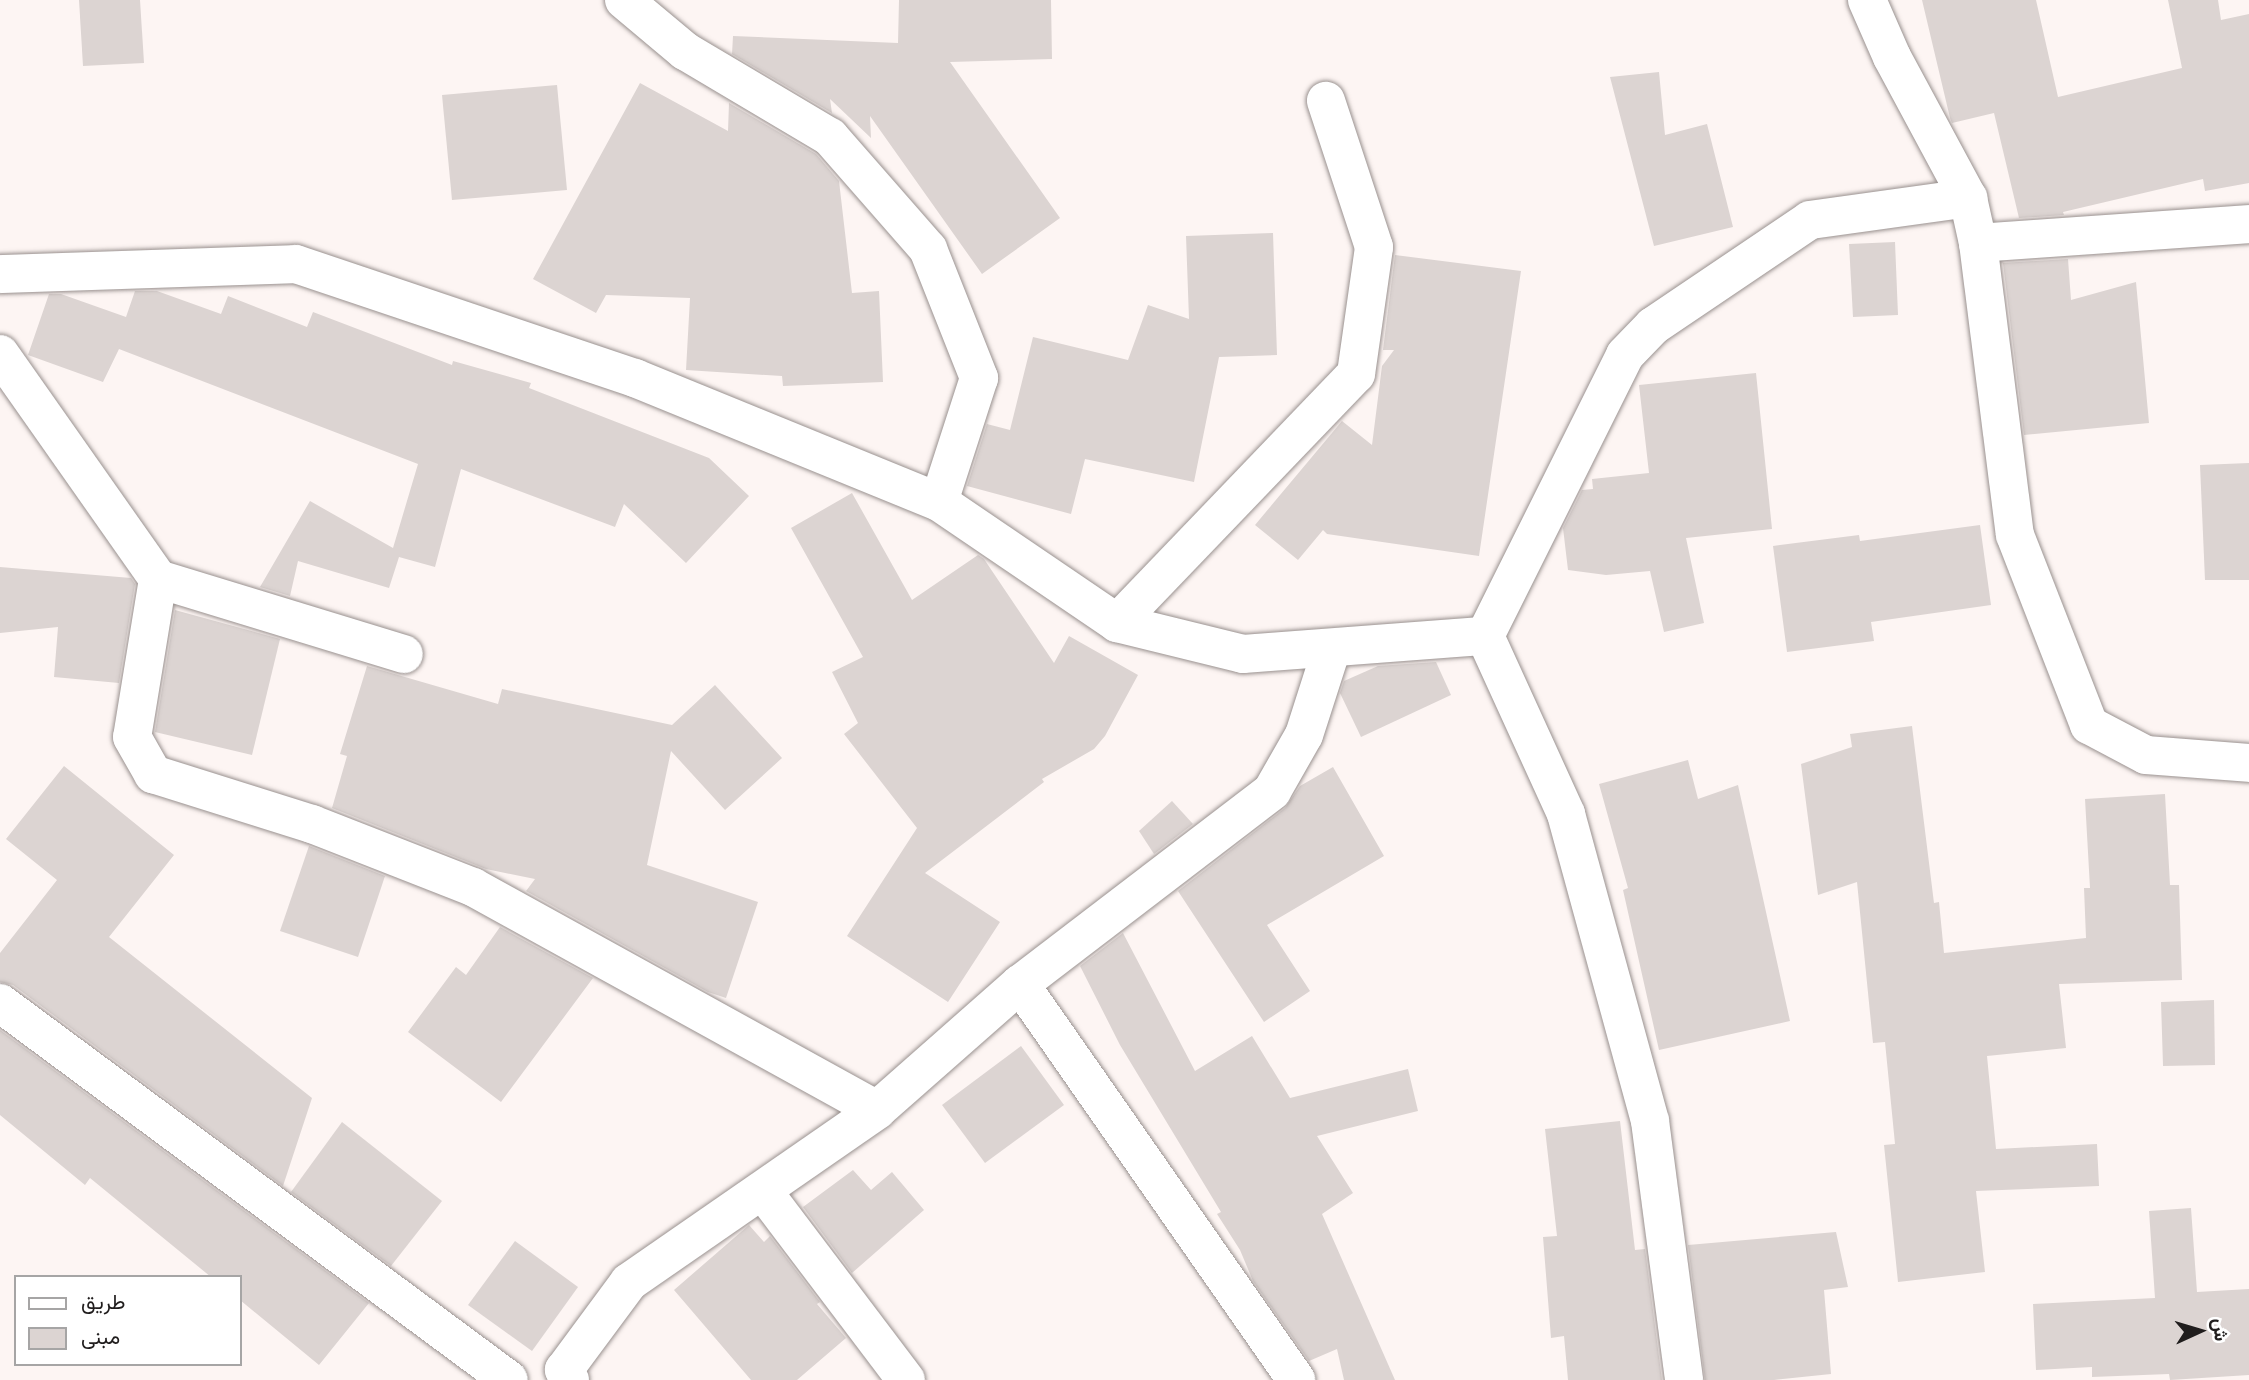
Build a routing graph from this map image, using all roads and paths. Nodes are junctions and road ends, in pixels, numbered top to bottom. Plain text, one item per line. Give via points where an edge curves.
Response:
1 (624, 0) edge
2 (1867, 0) edge
3 (1326, 101) dead end
4 (1968, 198) junction
5 (2249, 224) edge
6 (1978, 243) junction
7 (0, 274) edge
8 (0, 354) edge
9 (939, 502) junction
10 (158, 579) junction
11 (1117, 623) junction
12 (1485, 636) junction
13 (1332, 648) junction
14 (404, 654) dead end
15 (2249, 763) edge
16 (1020, 984) junction
17 (0, 1003) edge
18 (877, 1111) junction
19 (763, 1191) junction
20 (563, 1377) edge
21 (509, 1380) edge
22 (905, 1380) edge
23 (1296, 1380) edge
24 (1684, 1380) edge

1 - 9 street via 685,51 830,137 928,249 979,378
2 - 4 street via 1892,57
3 - 11 street via 1374,247 1356,374
4 - 6 street
4 - 12 street via 1810,220 1653,326 1625,355
5 - 6 street
6 - 15 street via 2015,535 2090,725 2146,755
7 - 9 street via 296,264 635,378
8 - 10 street
9 - 11 street
10 - 14 street
10 - 18 street via 132,737 153,774 312,824 473,887
11 - 13 street via 1243,654
12 - 13 street
12 - 24 street via 1566,814 1650,1121
13 - 16 street via 1304,735 1272,791
16 - 18 street
16 - 23 street
17 - 21 street
18 - 19 street
19 - 20 street via 629,1282
19 - 22 street

